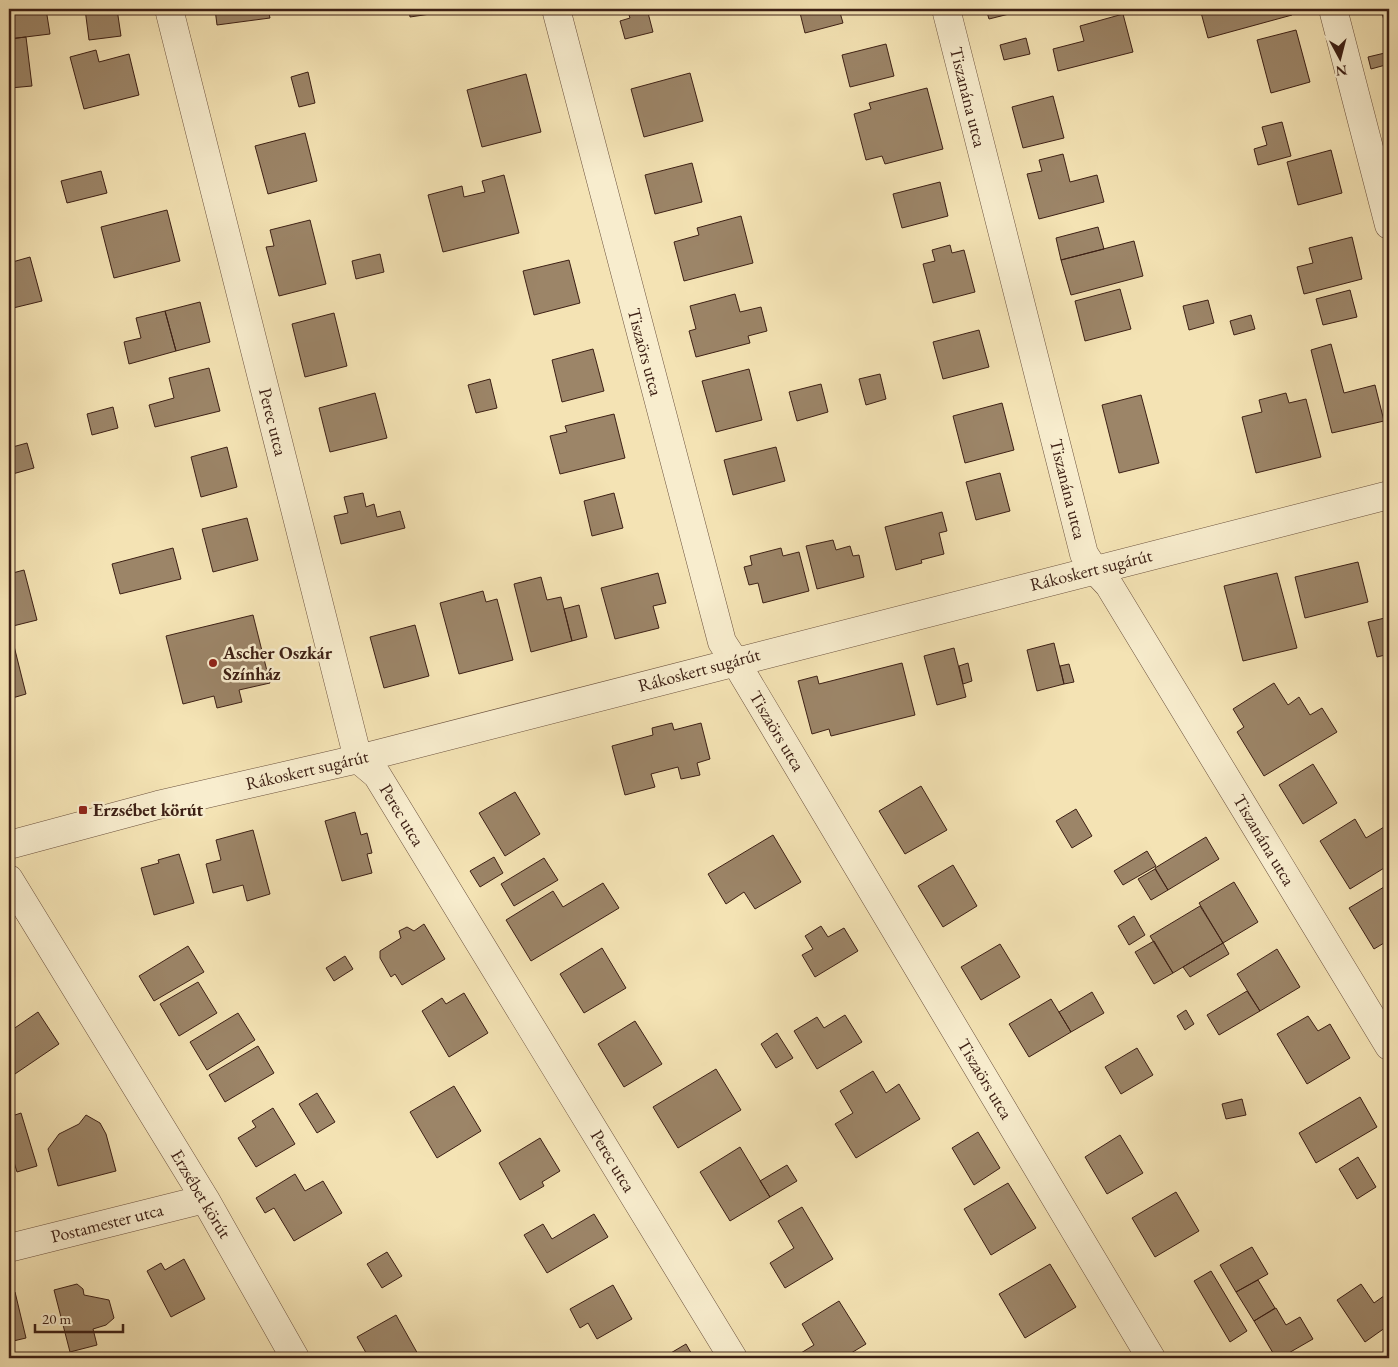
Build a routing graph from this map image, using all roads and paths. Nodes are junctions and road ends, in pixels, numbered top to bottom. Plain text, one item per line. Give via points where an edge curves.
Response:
1 (169, 9) edge
2 (556, 9) edge
3 (946, 9) edge
4 (1333, 9) edge
5 (1389, 225) edge
6 (1389, 494) edge
7 (1094, 569) junction
8 (733, 661) junction
9 (358, 759) junction
10 (9, 846) edge
11 (9, 879) edge
12 (1389, 1046) edge
13 (205, 1198) junction
14 (9, 1248) edge
15 (295, 1358) edge
16 (733, 1358) edge
17 (1151, 1358) edge

1 - 9 street, Perec utca
2 - 8 street, Tiszaörs utca via 715,621
3 - 7 street, Tiszanána utca via 1084,554
4 - 5 street
6 - 7 street, Rákoskert sugárút
7 - 8 street, Rákoskert sugárút
7 - 12 street, Tiszanána utca via 1109,585
8 - 9 street, Rákoskert sugárút
8 - 17 street, Tiszaörs utca
9 - 10 street, Rákoskert sugárút via 158,805
9 - 16 street, Perec utca via 377,775
11 - 13 street, Erzsébet körút
13 - 14 street, Postamester utca
13 - 15 street, Erzsébet körút

